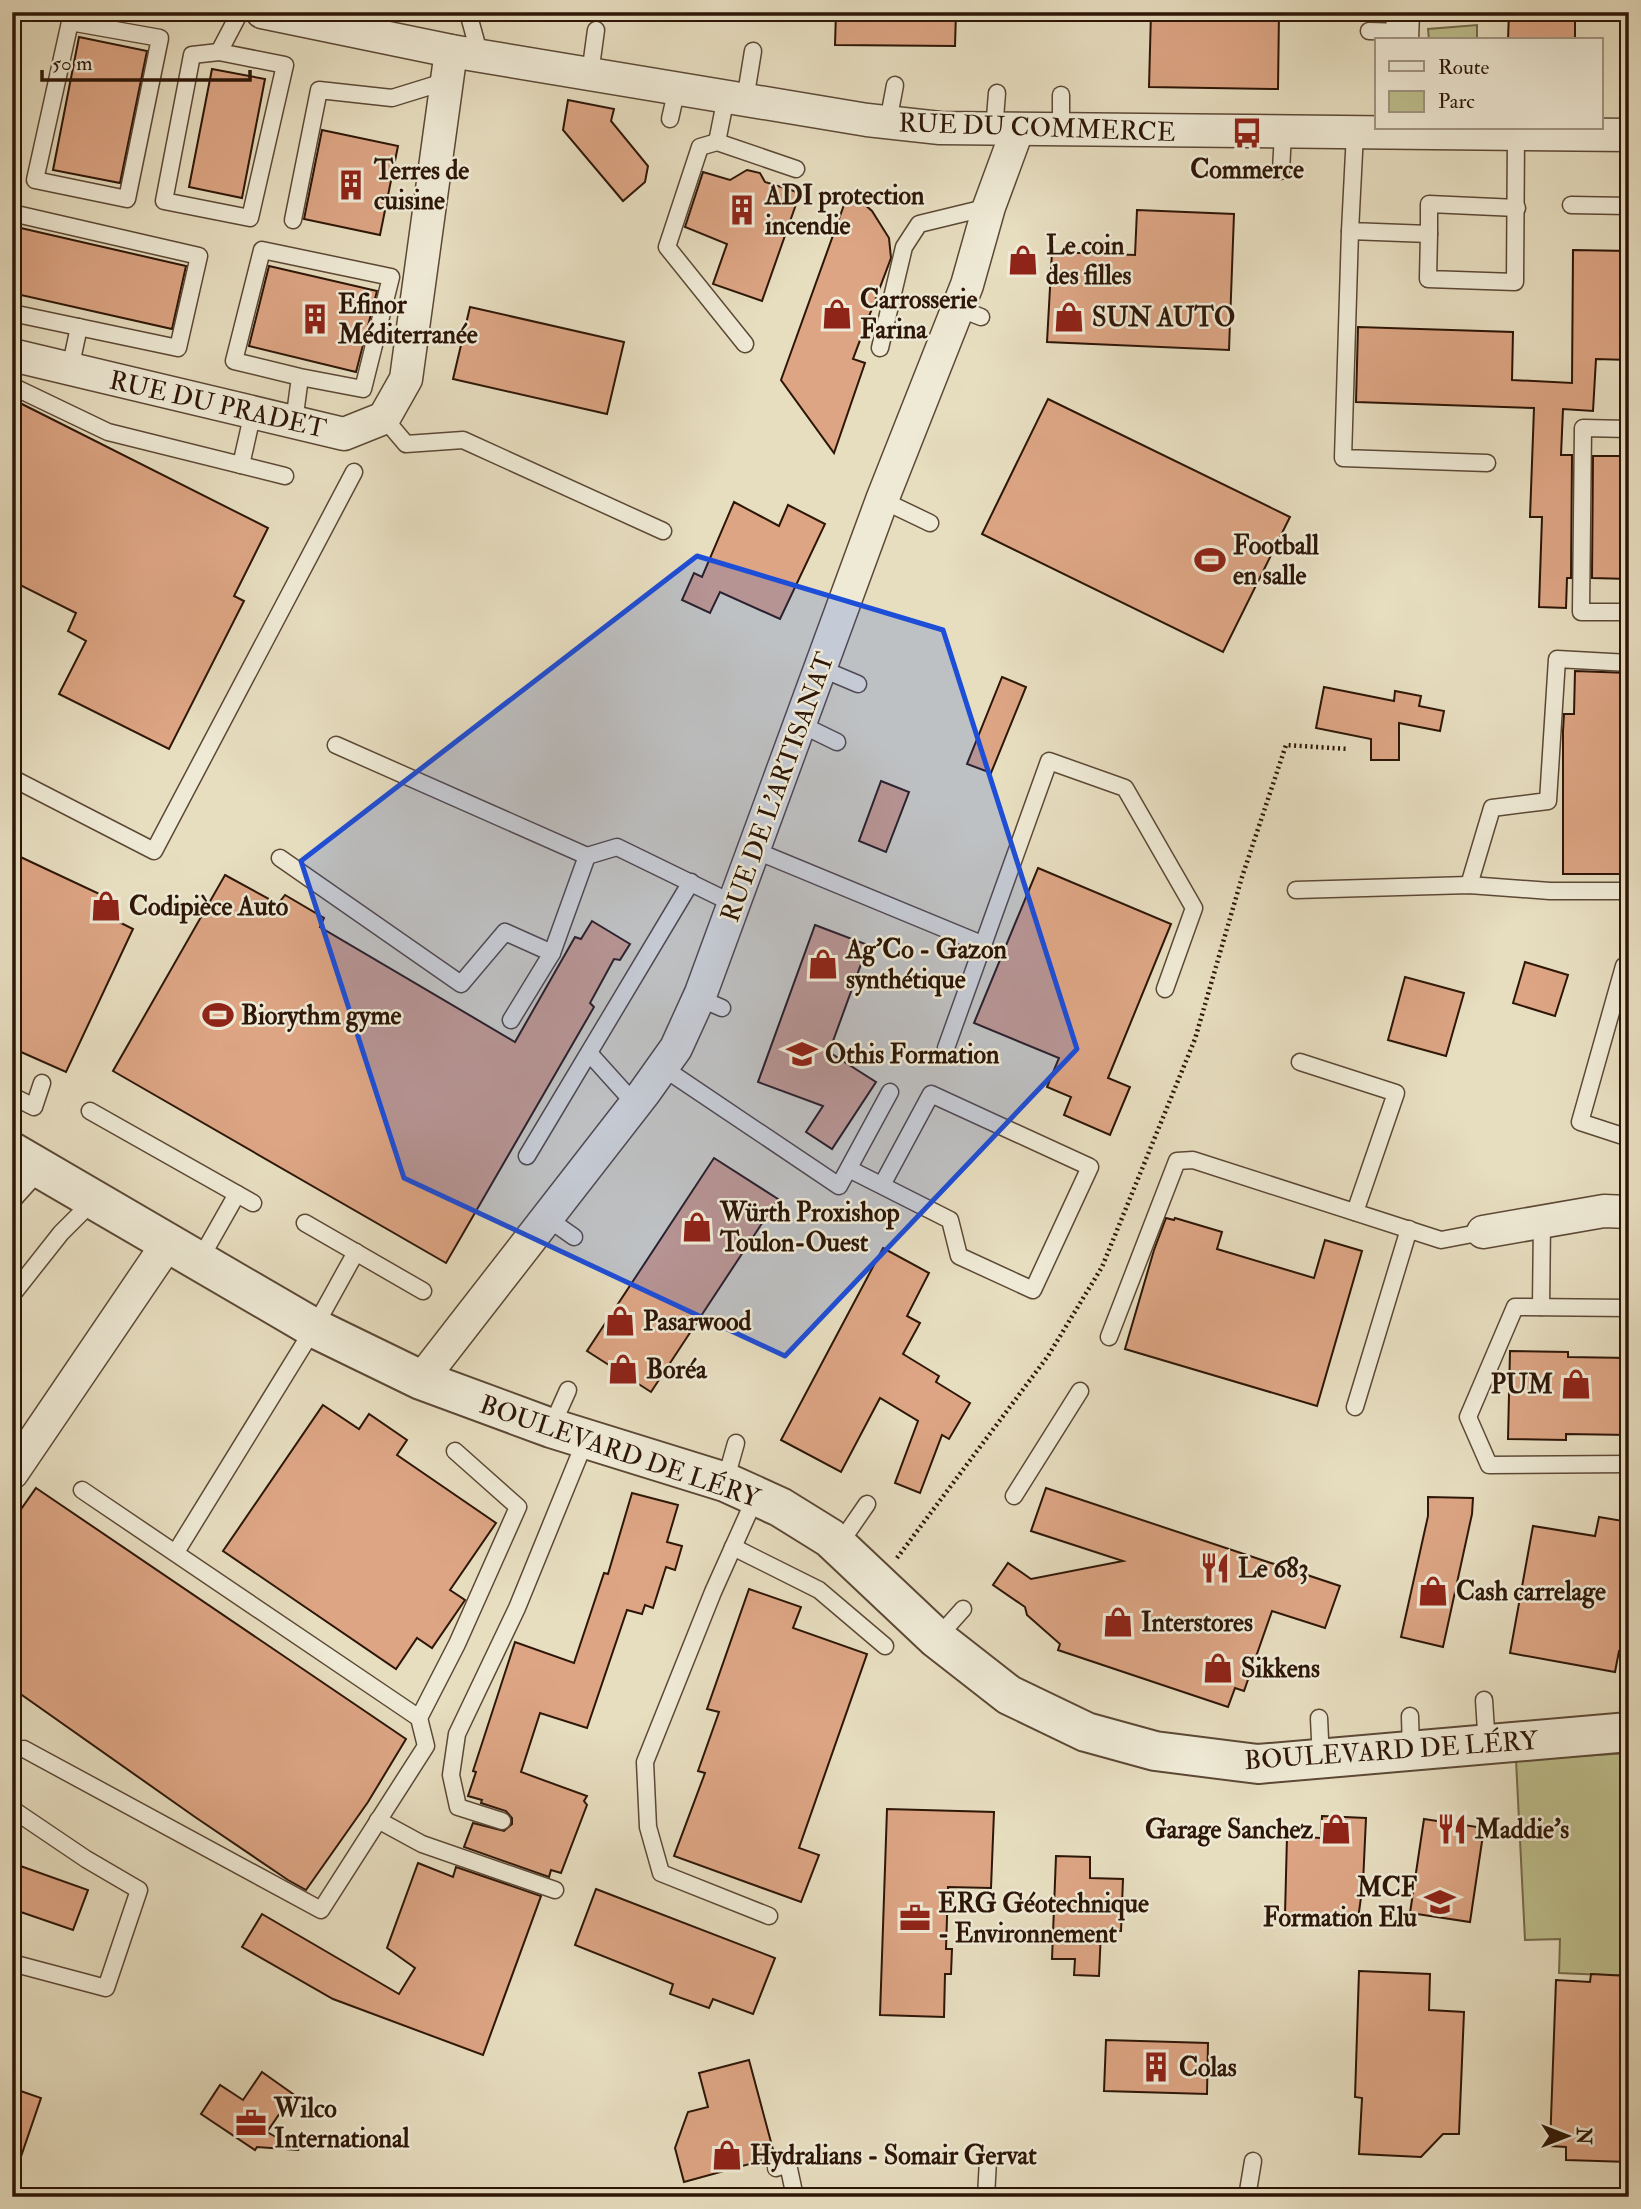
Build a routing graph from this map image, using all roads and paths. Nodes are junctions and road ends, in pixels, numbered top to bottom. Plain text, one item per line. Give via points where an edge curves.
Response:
1 (240, 12) edge
2 (262, 12) edge
3 (469, 16) dead end
4 (69, 17) edge
5 (1402, 28) edge
6 (596, 30) dead end
7 (1370, 31) dead end
8 (753, 51) dead end
9 (219, 52) junction
10 (460, 63) junction
11 (590, 74) junction
12 (895, 85) dead end
13 (677, 88) junction
14 (997, 93) dead end
15 (1061, 96) dead end
16 (736, 98) junction
17 (670, 119) dead end
18 (888, 122) junction
19 (1396, 130) edge
20 (1006, 131) junction
21 (1061, 131) junction
22 (1596, 131) edge
23 (1283, 132) junction
24 (1355, 133) junction
25 (1516, 134) junction
26 (1629, 135) edge
27 (717, 142) junction
28 (796, 169) dead end
29 (1281, 171) dead end
30 (1571, 205) dead end
31 (1629, 206) edge
32 (989, 207) junction
33 (1517, 208) junction
34 (12, 212) edge
35 (293, 220) dead end
36 (1350, 231) junction
37 (1429, 233) junction
38 (12, 313) edge
39 (79, 327) junction
40 (745, 344) dead end
41 (880, 348) dead end
42 (12, 355) edge
43 (70, 369) junction
44 (300, 377) junction
45 (12, 386) edge
46 (253, 412) junction
47 (384, 418) junction
48 (294, 422) junction
49 (1629, 429) edge
50 (1487, 463) dead end
51 (241, 466) junction
52 (354, 472) dead end
53 (285, 476) dead end
54 (882, 500) junction
55 (930, 523) dead end
56 (663, 531) dead end
57 (1629, 612) edge
58 (1629, 663) edge
59 (820, 668) junction
60 (858, 684) dead end
61 (800, 724) junction
62 (837, 741) dead end
63 (336, 745) dead end
64 (1348, 749) dead end
65 (12, 778) edge
66 (754, 850) junction
67 (587, 856) junction
68 (280, 858) dead end
69 (691, 882) junction
70 (1469, 885) junction
71 (1296, 890) dead end
72 (1629, 891) edge
73 (734, 904) junction
74 (984, 945) junction
75 (552, 953) junction
76 (1629, 965) edge
77 (1165, 989) dead end
78 (511, 1020) dead end
79 (946, 1048) dead end
80 (589, 1053) junction
81 (1300, 1062) dead end
82 (662, 1067) junction
83 (42, 1083) dead end
84 (890, 1092) dead end
85 (12, 1096) edge
86 (635, 1104) junction
87 (90, 1111) dead end
88 (1629, 1138) edge
89 (527, 1156) dead end
90 (21, 1159) edge
91 (849, 1169) junction
92 (882, 1185) junction
93 (237, 1194) junction
94 (94, 1199) junction
95 (12, 1201) edge
96 (253, 1203) dead end
97 (1355, 1212) junction
98 (1629, 1212) edge
99 (547, 1218) junction
100 (1542, 1222) junction
101 (305, 1223) dead end
102 (1409, 1229) junction
103 (1483, 1232) joint
104 (575, 1237) dead end
105 (183, 1252) junction
106 (356, 1252) junction
107 (423, 1291) dead end
108 (12, 1295) edge
109 (1541, 1307) junction
110 (1629, 1308) edge
111 (314, 1328) junction
112 (1109, 1337) dead end
113 (421, 1380) junction
114 (568, 1390) dead end
115 (1080, 1391) dead end
116 (1355, 1407) dead end
117 (568, 1434) junction
118 (736, 1443) dead end
119 (455, 1451) dead end
120 (1629, 1464) edge
121 (12, 1473) edge
122 (741, 1489) junction
123 (82, 1490) dead end
124 (1014, 1496) dead end
125 (867, 1504) dead end
126 (838, 1546) junction
127 (733, 1547) junction
128 (176, 1552) junction
129 (877, 1584) junction
130 (963, 1609) dead end
131 (936, 1639) junction
132 (885, 1646) dead end
133 (1484, 1700) dead end
134 (419, 1718) junction
135 (1319, 1718) dead end
136 (1629, 1732) edge
137 (24, 1749) dead end
138 (1486, 1754) junction
139 (1338, 1765) junction
140 (12, 1809) edge
141 (378, 1820) junction
142 (502, 1821) dead end
143 (555, 1890) dead end
144 (769, 1916) dead end
145 (12, 1963) edge
146 (988, 2160) dead end
147 (1252, 2161) dead end
148 (776, 2168) dead end
149 (795, 2197) edge
150 (986, 2197) edge
151 (1247, 2197) edge

1 - 9 lane
2 - 10 street, RUE DU COMMERCE
3 - 10 lane
4 - 4 lane via 160,38 127,198 35,180
5 - 7 lane
6 - 11 lane
8 - 16 lane
9 - 9 lane via 192,55 164,201 250,218 285,65
10 - 11 street, RUE DU COMMERCE
10 - 35 lane via 392,97 319,90
10 - 47 street via 407,379
11 - 13 street, RUE DU COMMERCE
12 - 18 lane
13 - 16 street, RUE DU COMMERCE
13 - 17 lane
14 - 20 lane
15 - 21 lane
16 - 18 street, RUE DU COMMERCE
16 - 27 lane
18 - 20 street, RUE DU COMMERCE
19 - 24 street, RUE DU COMMERCE
19 - 25 street, RUE DU COMMERCE
20 - 21 street, RUE DU COMMERCE
20 - 32 street, RUE DE L'ARTISANAT
21 - 23 street, RUE DU COMMERCE
22 - 25 street, RUE DU COMMERCE
22 - 26 street, RUE DU COMMERCE
23 - 24 street, RUE DU COMMERCE
23 - 29 lane
24 - 36 lane
25 - 33 lane
27 - 28 lane
27 - 40 lane via 700,147 667,247
30 - 31 lane
32 - 41 lane via 919,224 904,247
32 - 54 street, RUE DE L'ARTISANAT via 970,312
33 - 37 lane via 1429,204
33 - 37 lane via 1515,282 1428,279
34 - 39 lane via 199,256 178,348
36 - 37 lane
36 - 50 lane via 1343,458
38 - 39 lane
39 - 43 lane
42 - 43 street, RUE DU PRADET
43 - 46 street, RUE DU PRADET
44 - 44 lane via 363,388 391,277 262,250 234,361
44 - 48 lane
45 - 51 lane via 108,432
46 - 48 street, RUE DU PRADET
46 - 51 lane
47 - 48 street, RUE DU PRADET via 344,434
47 - 56 lane via 405,444 463,440
49 - 57 lane via 1583,428 1581,612
51 - 53 lane
52 - 65 lane via 153,851
54 - 55 lane
54 - 59 street, RUE DE L'ARTISANAT
58 - 70 lane via 1558,659 1548,801 1492,808
59 - 60 lane
59 - 61 street, RUE DE L'ARTISANAT
61 - 62 lane
61 - 66 street, RUE DE L'ARTISANAT
63 - 67 lane
64 - 129 path via 1286,745 1195,1039 1102,1267 1048,1356
66 - 73 street, RUE DE L'ARTISANAT
66 - 74 lane
67 - 69 lane via 617,847
67 - 75 lane
68 - 75 lane via 461,984 505,932
69 - 73 lane
69 - 80 lane
70 - 71 lane
70 - 72 lane
73 - 82 street, RUE DE L'ARTISANAT via 710,1003
74 - 77 lane via 1049,761 1125,788 1194,908
74 - 79 lane
75 - 78 lane
76 - 88 lane via 1624,966 1580,1122
80 - 86 lane
80 - 89 lane
81 - 97 lane via 1396,1093
82 - 86 street, RUE DE L'ARTISANAT
82 - 91 lane via 839,1186
83 - 85 lane via 34,1107
84 - 91 lane
86 - 99 street, RUE DE L'ARTISANAT
87 - 93 lane
90 - 94 street, BOULEVARD DE LÉRY
90 - 95 lane
91 - 92 lane
92 - 92 lane via 950,1220 959,1256 1032,1290 1090,1167 931,1094
93 - 96 lane
93 - 105 lane
94 - 105 street, BOULEVARD DE LÉRY
94 - 108 lane
97 - 102 lane
97 - 112 lane via 1193,1160 1177,1161
98 - 100 street via 1604,1211
99 - 104 lane
99 - 113 street, RUE DE L'ARTISANAT
100 - 103 street
100 - 109 lane
101 - 106 lane
102 - 103 lane via 1441,1240
102 - 116 lane
105 - 111 street, BOULEVARD DE LÉRY
105 - 121 street
106 - 107 lane
106 - 111 lane
109 - 110 lane
109 - 120 lane via 1515,1307 1468,1417 1489,1465
111 - 113 street, BOULEVARD DE LÉRY
111 - 128 lane
113 - 117 street, BOULEVARD DE LÉRY
114 - 117 lane
115 - 124 lane
117 - 122 street, BOULEVARD DE LÉRY
117 - 142 lane via 517,1608 457,1734 452,1776 458,1807
118 - 122 lane
119 - 134 lane via 518,1507
122 - 126 street, BOULEVARD DE LÉRY via 780,1507
122 - 127 lane
123 - 128 lane
125 - 126 lane
126 - 129 street, BOULEVARD DE LÉRY
127 - 132 lane via 820,1590
127 - 144 lane via 645,1762 648,1826 661,1873
128 - 134 lane
129 - 131 street, BOULEVARD DE LÉRY
130 - 131 lane
131 - 139 street, BOULEVARD DE LÉRY via 1009,1695 1086,1732 1155,1751 1258,1764
133 - 138 lane
134 - 141 lane via 426,1746
135 - 139 lane
136 - 138 street, BOULEVARD DE LÉRY
137 - 141 lane via 321,1910
138 - 139 street, BOULEVARD DE LÉRY via 1411,1734
140 - 145 lane via 139,1890 106,1988
141 - 143 lane via 422,1844
146 - 150 lane
147 - 151 lane
148 - 149 lane via 788,2164

